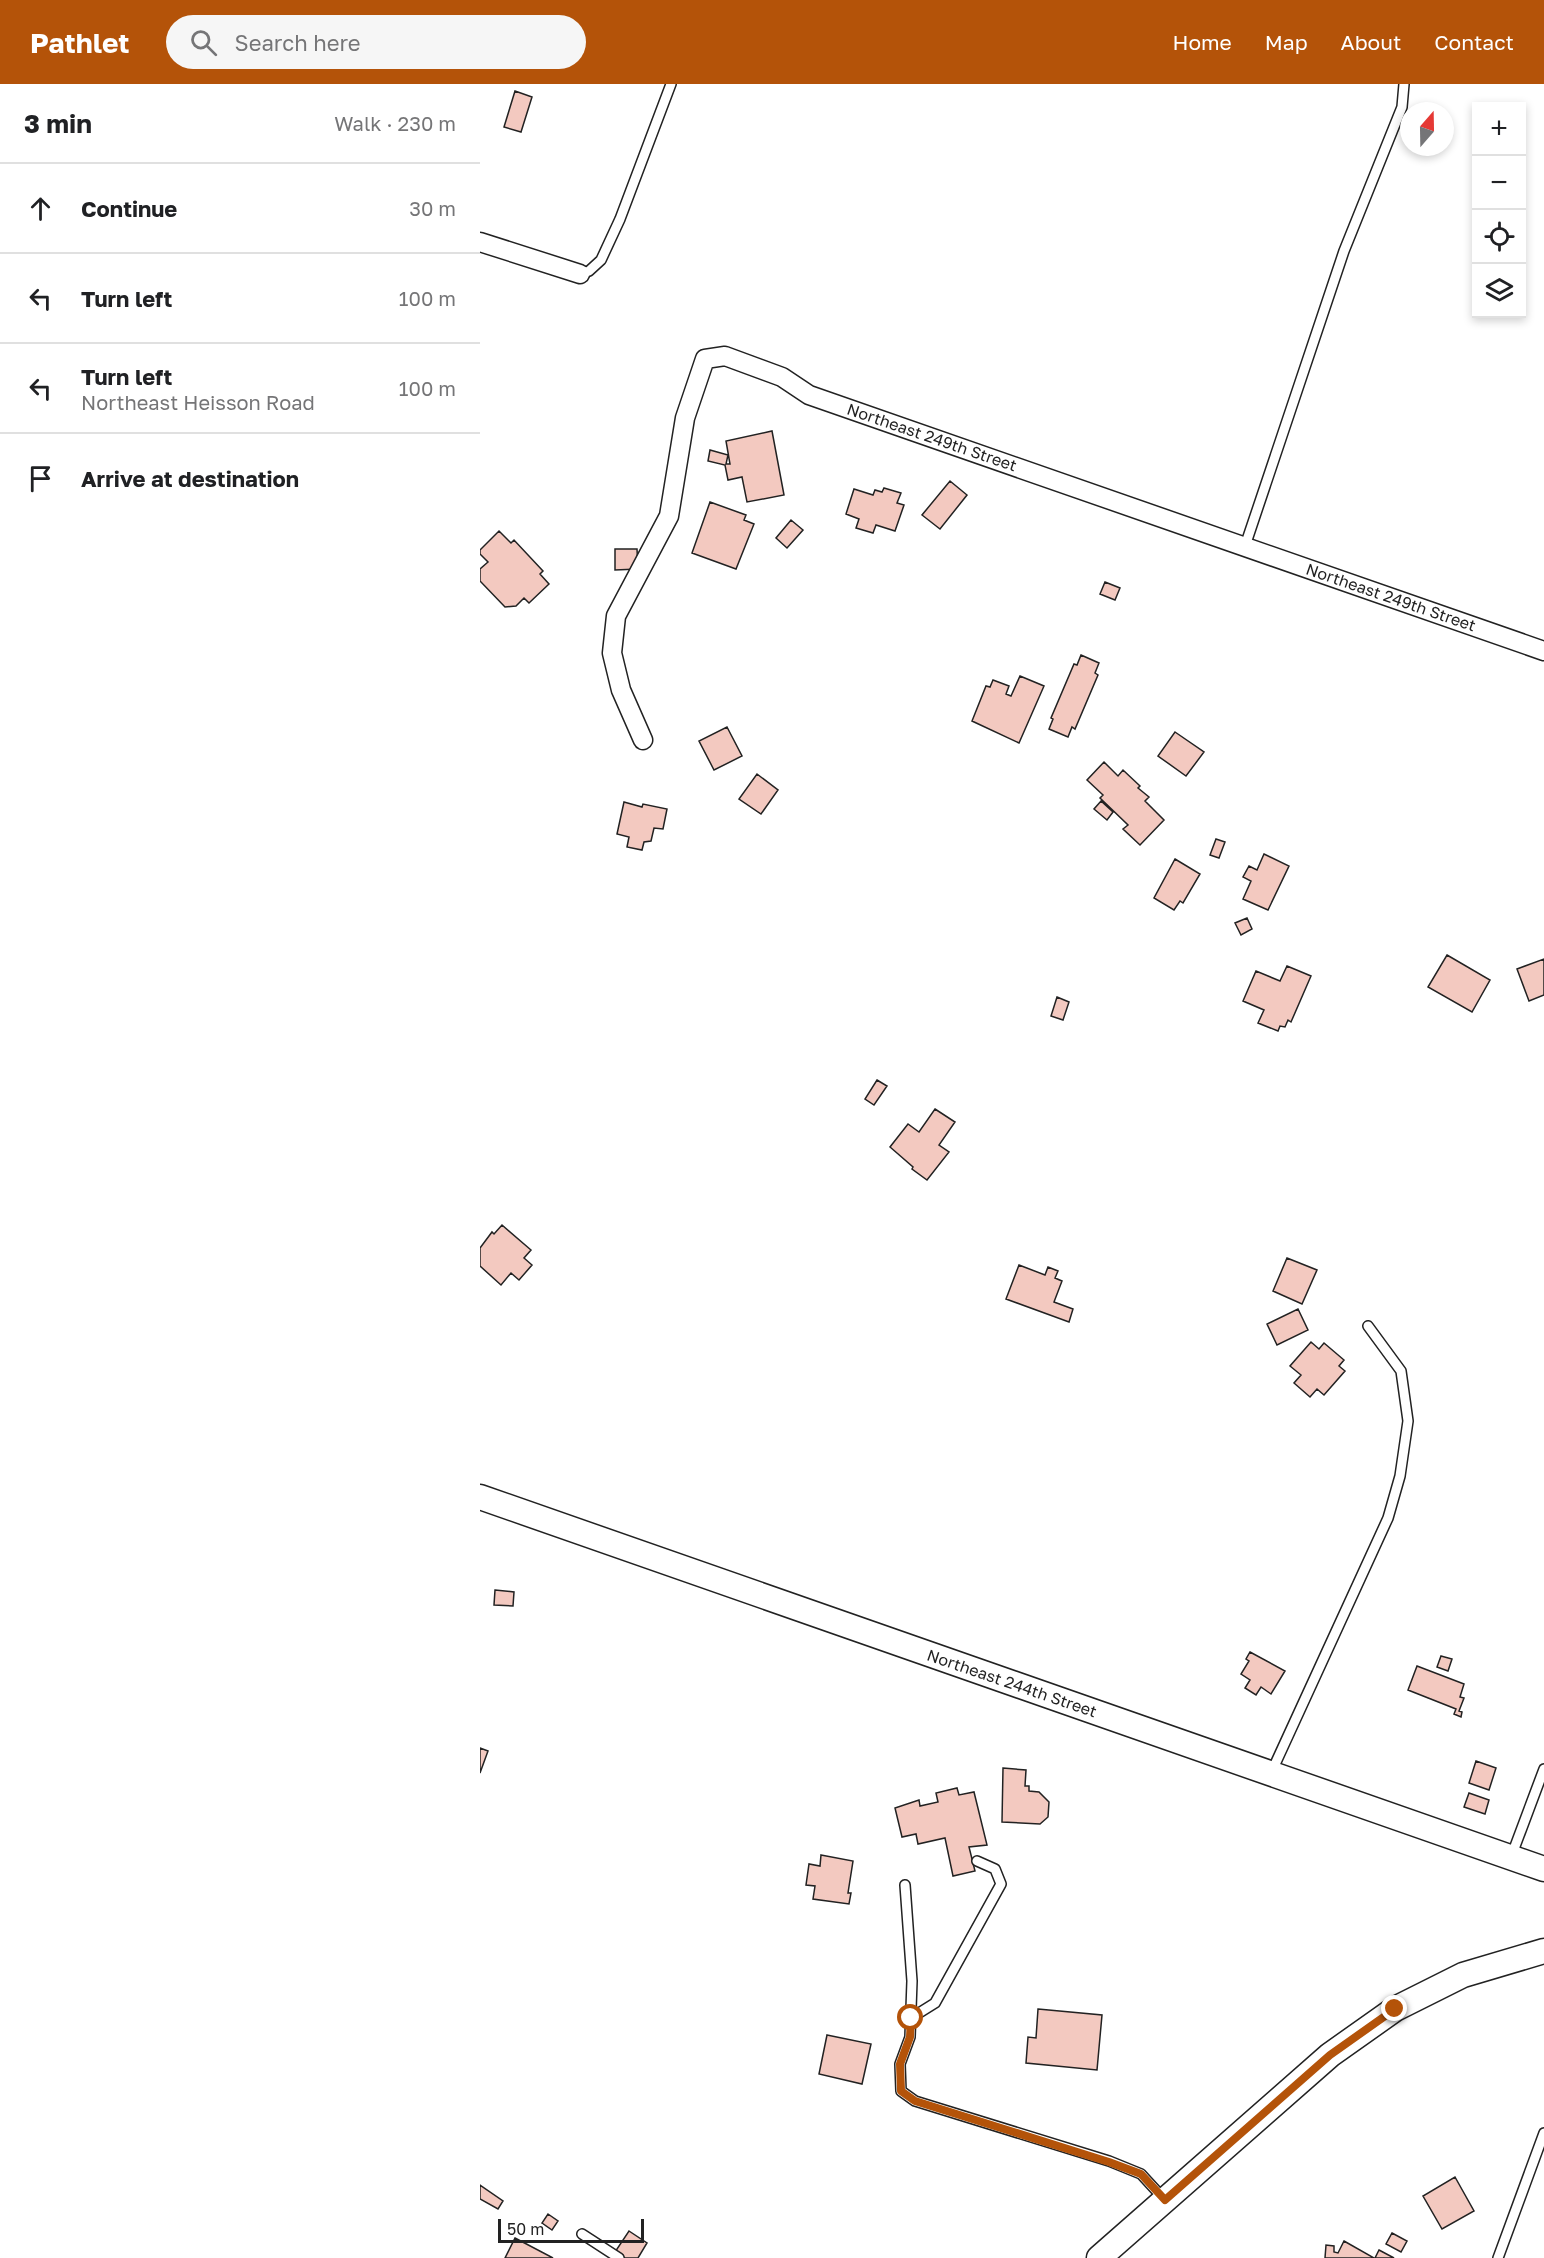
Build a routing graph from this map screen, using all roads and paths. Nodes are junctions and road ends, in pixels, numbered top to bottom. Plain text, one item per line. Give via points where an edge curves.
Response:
1 (671, 84) edge
2 (1404, 84) edge
3 (480, 242) edge
4 (580, 274) joint
5 (1245, 546) junction
6 (1544, 651) edge
7 (643, 740) dead end
8 (1368, 1326) dead end
9 (480, 1497) edge
10 (1544, 1769) edge
11 (1271, 1773) junction
12 (1511, 1857) junction
13 (977, 1861) dead end
14 (1543, 1869) edge
15 (905, 1885) dead end
16 (1544, 1951) edge
17 (911, 2018) junction
18 (1544, 2133) edge
19 (1165, 2200) junction
20 (582, 2234) dead end
21 (619, 2258) edge
22 (1099, 2258) edge
23 (1498, 2258) edge

1 - 4 lane via 601,260
2 - 5 lane via 1402,107 1344,251
3 - 4 street
5 - 6 street, Northeast 249th Street
5 - 7 street, Northeast 249th Street via 808,394 782,376 725,356 705,359 685,418 669,516 616,616 612,654 621,690
8 - 11 lane via 1401,1371 1408,1421 1400,1476 1388,1518
9 - 11 street, Northeast 244th Street
10 - 12 lane
11 - 12 street, Northeast 244th Street
12 - 14 street, Northeast 244th Street
13 - 17 lane via 995,1869 1001,1884 935,2003
15 - 17 lane
16 - 19 street via 1463,1975 1395,2009 1330,2055
17 - 19 lane via 910,2037 900,2064 901,2091 915,2101 1141,2174
18 - 23 lane
19 - 22 street
20 - 21 lane

